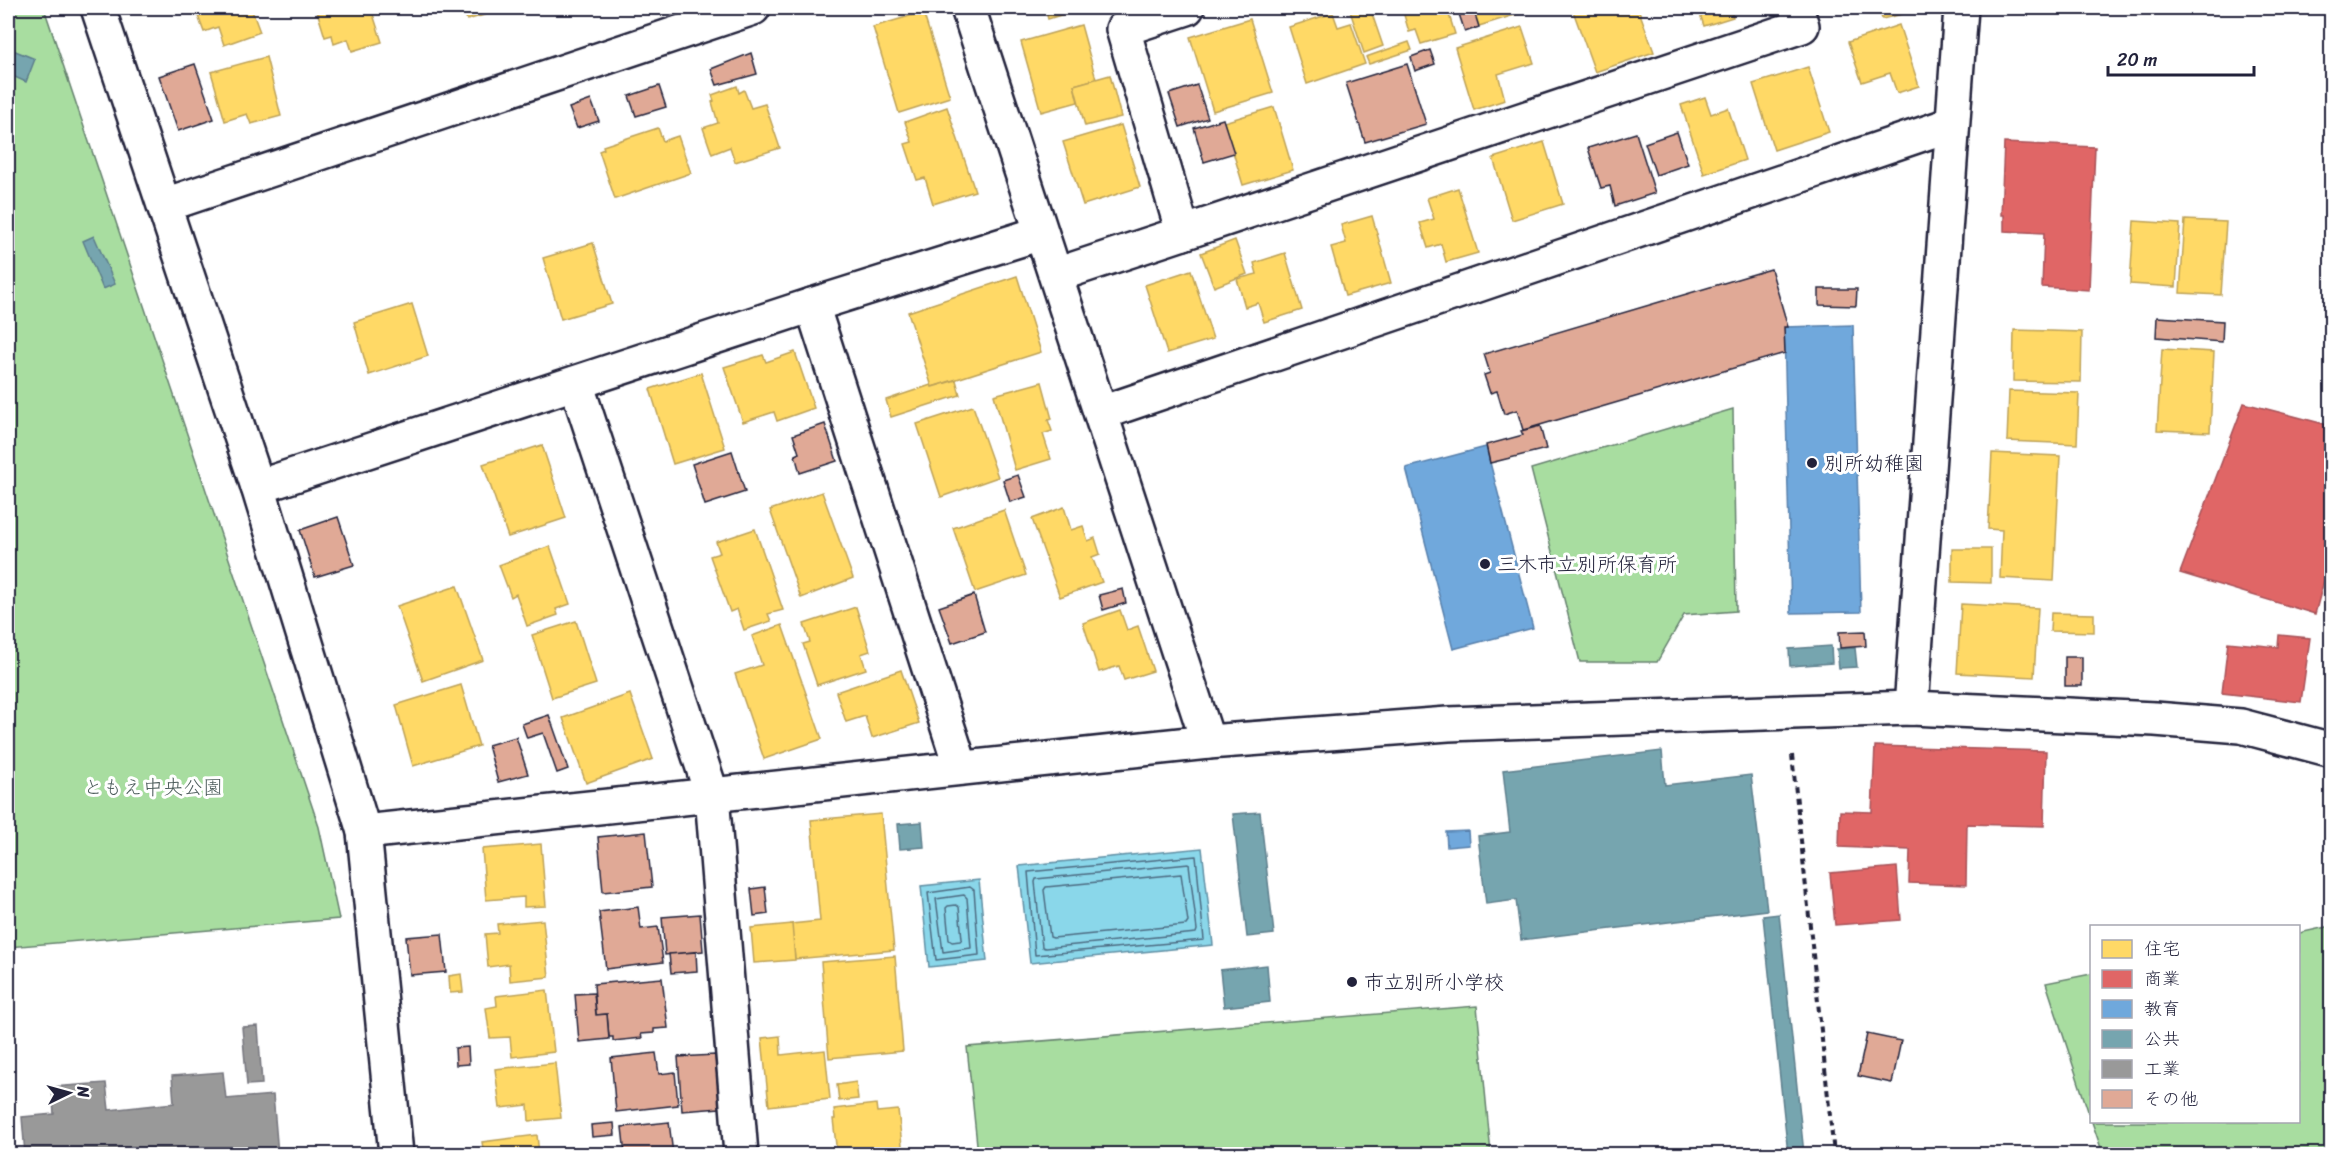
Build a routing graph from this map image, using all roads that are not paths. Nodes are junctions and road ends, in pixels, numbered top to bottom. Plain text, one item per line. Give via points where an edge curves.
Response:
1 (98, 8) edge
2 (753, 8) edge
3 (968, 8) edge
4 (1187, 8) edge
5 (1796, 8) edge
6 (1961, 8) edge
7 (1952, 124) junction
8 (165, 205) junction
9 (1041, 233) junction
10 (1182, 233) junction
11 (1056, 275) junction
12 (812, 305) junction
13 (576, 383) junction
14 (1101, 413) junction
15 (258, 487) junction
16 (1911, 708) junction
17 (1208, 742) junction
18 (2331, 750) edge
19 (961, 768) junction
20 (712, 795) junction
21 (364, 832) junction
22 (396, 1155) edge
23 (741, 1155) edge

1 - 8 street
2 - 8 street
3 - 9 street
4 - 10 street via 1123,29
5 - 10 street via 1802,26
6 - 7 street
7 - 14 street
7 - 16 street
8 - 15 street
9 - 11 street
9 - 12 street
10 - 11 street
11 - 14 street
12 - 13 street
12 - 19 street
13 - 15 street
13 - 20 street
14 - 17 street
15 - 21 street
16 - 17 street via 1448,724
16 - 18 street via 2155,718 2241,726
17 - 19 street
19 - 20 street
20 - 21 street
20 - 23 street
21 - 22 street

